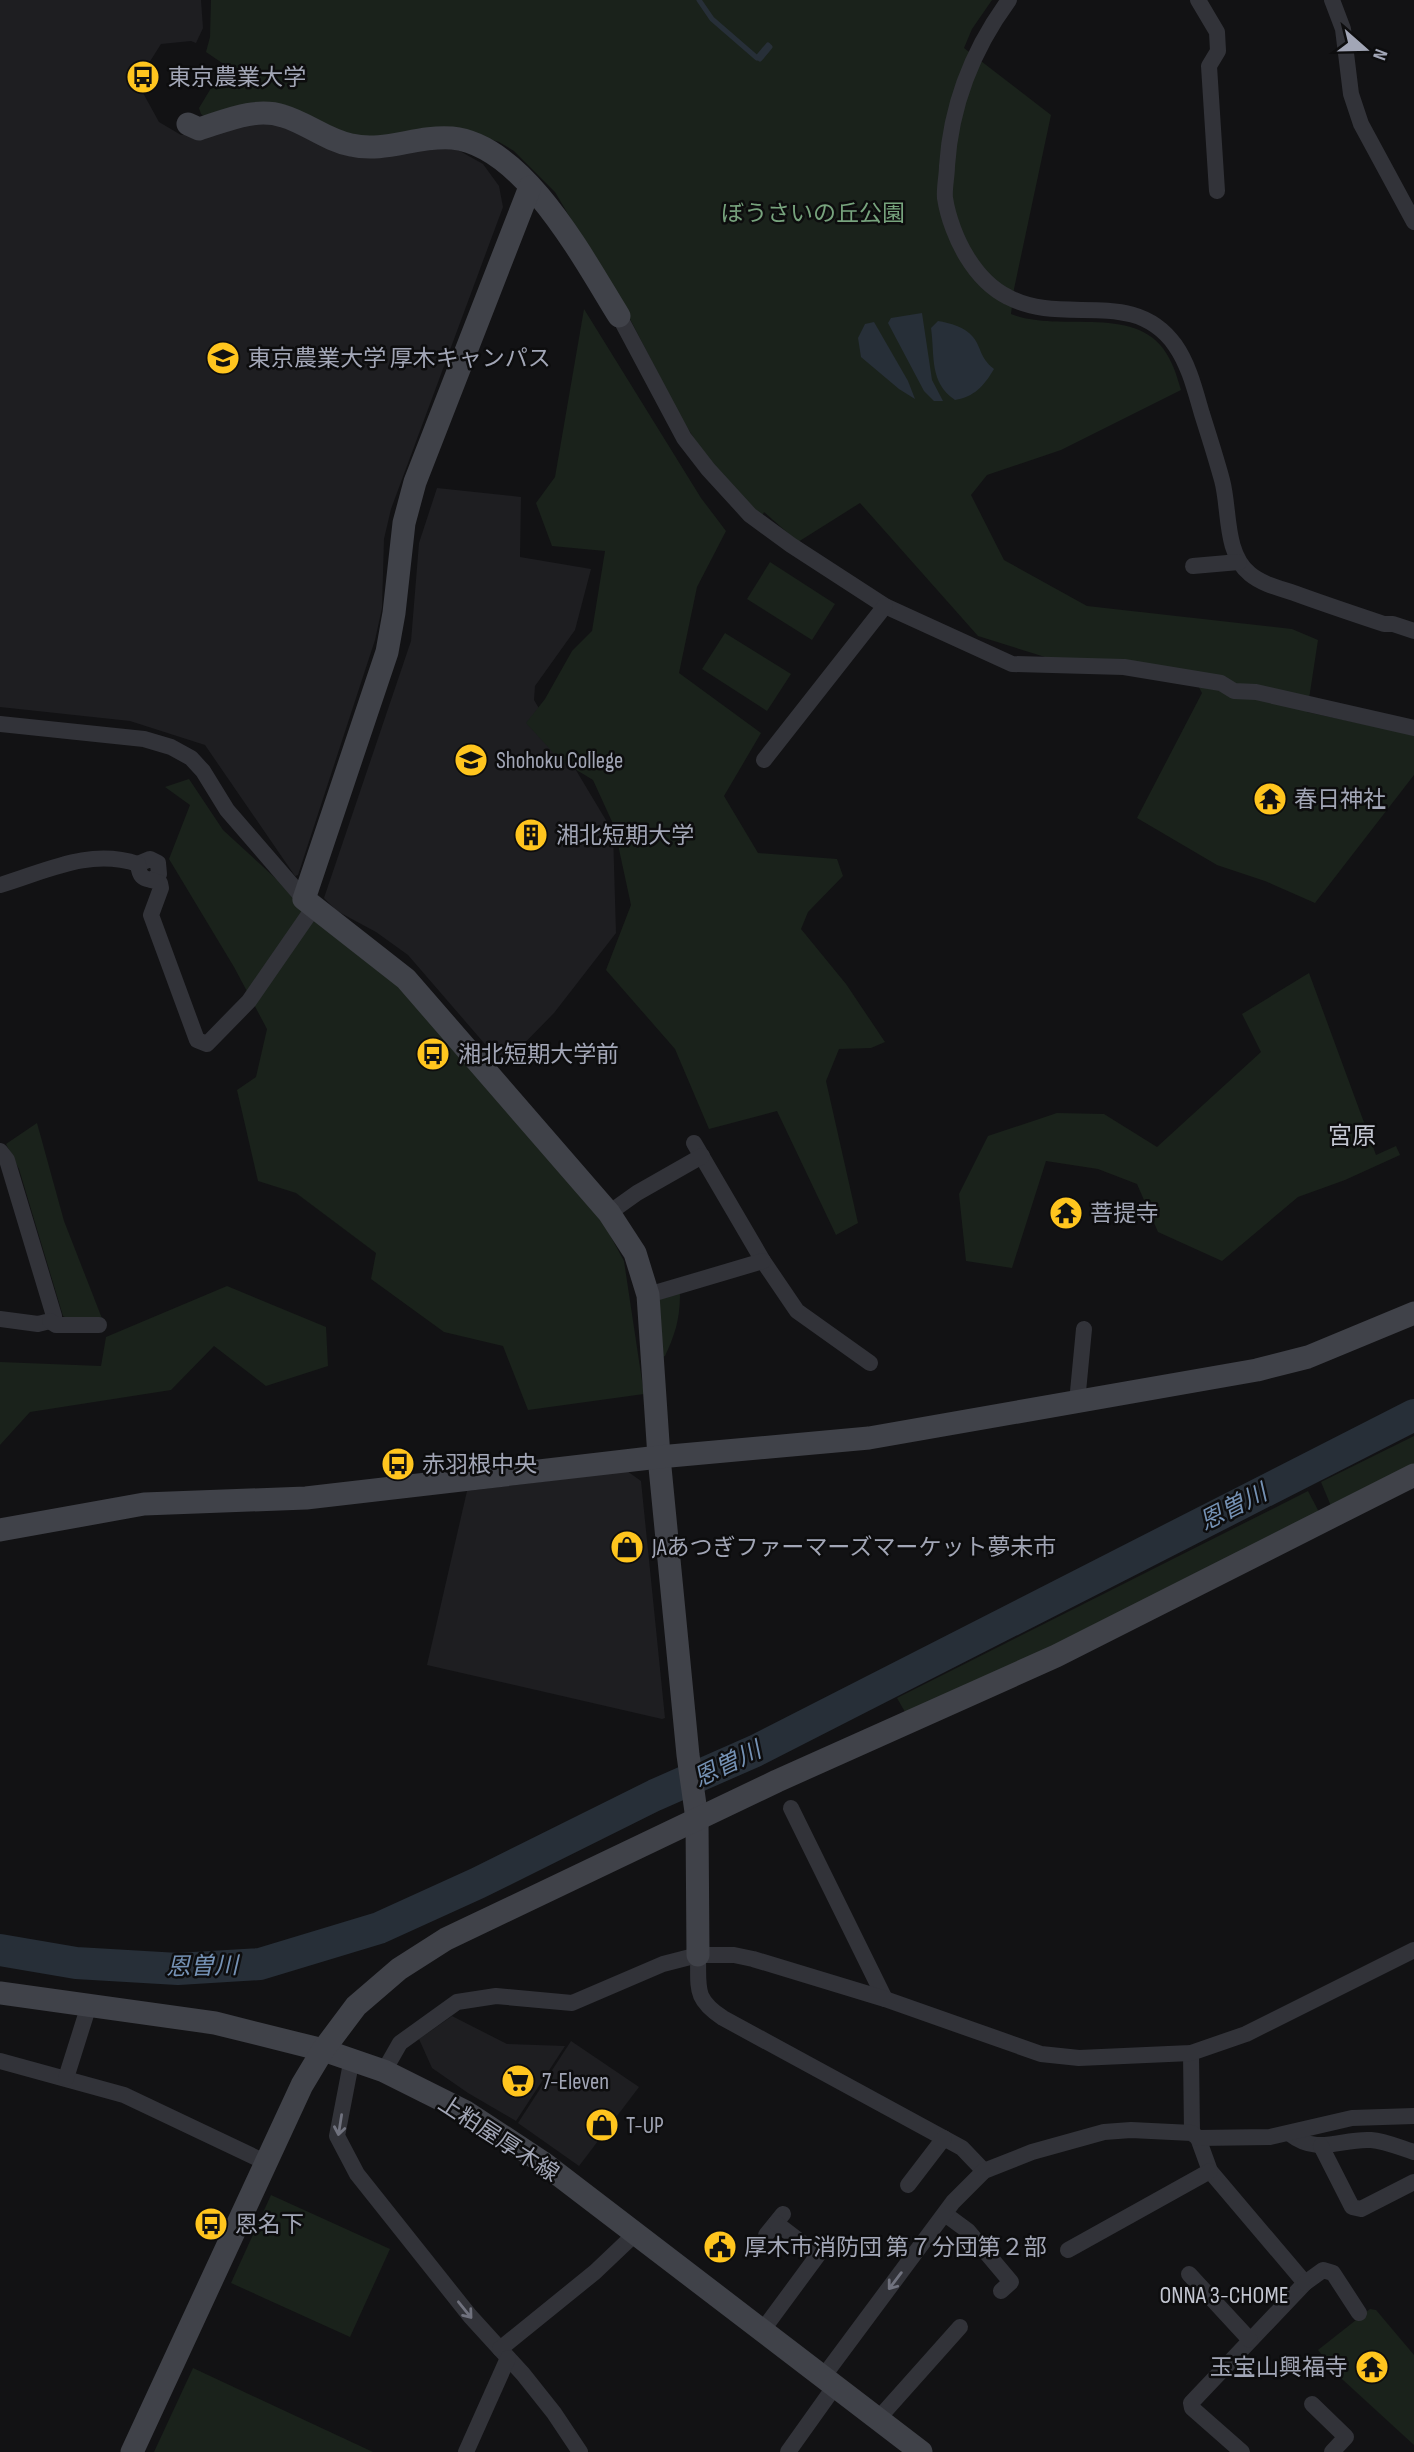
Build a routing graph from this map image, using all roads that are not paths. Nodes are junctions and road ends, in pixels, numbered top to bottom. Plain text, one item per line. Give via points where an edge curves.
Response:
1 (1009, 0) edge
2 (1198, 0) edge
3 (1332, 0) edge
4 (188, 124) dead end
5 (530, 187) junction
6 (1217, 191) dead end
7 (1414, 222) edge
8 (619, 316) joint
9 (1239, 562) junction
10 (1193, 566) dead end
11 (885, 606) junction
12 (1414, 631) edge
13 (0, 724) edge
14 (1414, 727) edge
15 (764, 760) dead end
16 (0, 886) edge
17 (309, 903) junction
18 (0, 1151) edge
19 (609, 1213) junction
20 (762, 1261) junction
21 (648, 1295) junction
22 (1414, 1313) edge
23 (0, 1319) edge
24 (50, 1321) junction
25 (99, 1325) dead end
26 (1084, 1329) dead end
27 (870, 1363) dead end
28 (1077, 1402) junction
29 (659, 1457) junction
30 (1414, 1475) edge
31 (0, 1530) edge
32 (790, 1808) dead end
33 (696, 1812) junction
34 (1414, 1950) edge
35 (698, 1955) junction
36 (2, 1998) edge
37 (885, 1999) junction
38 (89, 2005) junction
39 (323, 2050) junction
40 (1191, 2053) junction
41 (352, 2058) junction
42 (0, 2061) edge
43 (384, 2071) junction
44 (66, 2078) junction
45 (1414, 2116) edge
46 (1290, 2134) junction
47 (1195, 2135) junction
48 (944, 2138) junction
49 (1321, 2146) junction
50 (1414, 2152) edge
51 (265, 2162) junction
52 (984, 2171) junction
53 (1210, 2171) junction
54 (1414, 2182) edge
55 (908, 2185) dead end
56 (945, 2214) junction
57 (775, 2224) dead end
58 (635, 2234) junction
59 (1076, 2250) dead end
60 (1189, 2274) dead end
61 (1012, 2282) dead end
62 (1305, 2283) junction
63 (1359, 2313) dead end
64 (960, 2327) dead end
65 (762, 2331) junction
66 (1250, 2340) junction
67 (504, 2353) junction
68 (829, 2381) junction
69 (1320, 2406) dead end
70 (878, 2419) junction
71 (789, 2447) edge
72 (132, 2452) edge
73 (466, 2452) edge
74 (580, 2452) edge
75 (921, 2452) edge
76 (1242, 2452) edge
77 (1332, 2452) edge

1 - 9 street via 975,54 949,143 945,198 959,243 979,277 1009,298 1065,311 1119,310 1164,332 1188,371 1222,481
2 - 6 street via 1217,32 1218,51 1209,66
3 - 7 street via 1343,29 1351,94 1362,124
4 - 5 street via 199,129 259,113 281,115 352,146 376,148 455,138 504,160
5 - 8 street via 562,226
5 - 17 street via 415,482 404,523 387,652
8 - 11 street via 684,438 750,515
9 - 10 street
9 - 12 street via 1262,581
11 - 14 street via 1012,664 1125,667 1221,683 1234,691
11 - 15 street
13 - 17 street via 144,739 191,758 227,810
16 - 17 street via 95,857 138,864 144,879 160,883 151,915 202,1046 249,1001
17 - 19 street via 407,979
18 - 24 street via 7,1160 54,1316
19 - 20 street via 698,1150
19 - 21 street via 635,1253
20 - 21 street
20 - 27 street via 797,1311
21 - 29 street
22 - 28 street via 1308,1357
23 - 24 street
24 - 25 street
26 - 28 street
28 - 29 street via 869,1438
29 - 31 street via 306,1498 144,1504
29 - 33 street
30 - 33 street via 1056,1656
32 - 37 street
33 - 35 street
33 - 39 street via 446,1939 399,1969 356,2006
34 - 40 street via 1246,2034
35 - 37 street via 753,1959
35 - 43 street via 663,1964 572,2003 496,1996 457,2002 400,2043
35 - 48 street via 701,1999 707,2008
36 - 38 street, 上粕屋厚木線
37 - 40 street via 1041,2054 1079,2058
38 - 39 street, 上粕屋厚木線 via 215,2023
38 - 44 street
39 - 41 street, 上粕屋厚木線
39 - 51 street
40 - 47 street
41 - 43 street, 上粕屋厚木線
41 -> 67 street via 337,2136 357,2174
42 - 44 street
43 - 58 street, 上粕屋厚木線 via 477,2119
44 - 51 street via 124,2095
45 - 46 street via 1352,2118
46 - 47 street
46 - 49 street
47 - 52 street via 1104,2132
47 - 53 street
48 - 52 street via 962,2148
48 - 55 street
49 - 50 street via 1372,2140
49 - 54 street via 1352,2207 1361,2209
51 - 72 street
52 - 56 street
53 - 59 street via 1136,2219
53 - 62 street via 1239,2214
56 - 61 street via 968,2231
56 -> 68 street
57 - 65 street via 823,2248
58 - 65 street, 上粕屋厚木線
58 - 67 street
60 - 66 street
62 - 63 street via 1323,2270 1333,2273
62 - 66 street
64 - 70 street
65 - 68 street, 上粕屋厚木線
66 - 76 street via 1191,2403
67 - 73 street
67 - 74 street
68 - 70 street, 上粕屋厚木線
68 - 71 street
69 - 77 street via 1350,2440
70 - 75 street, 上粕屋厚木線

